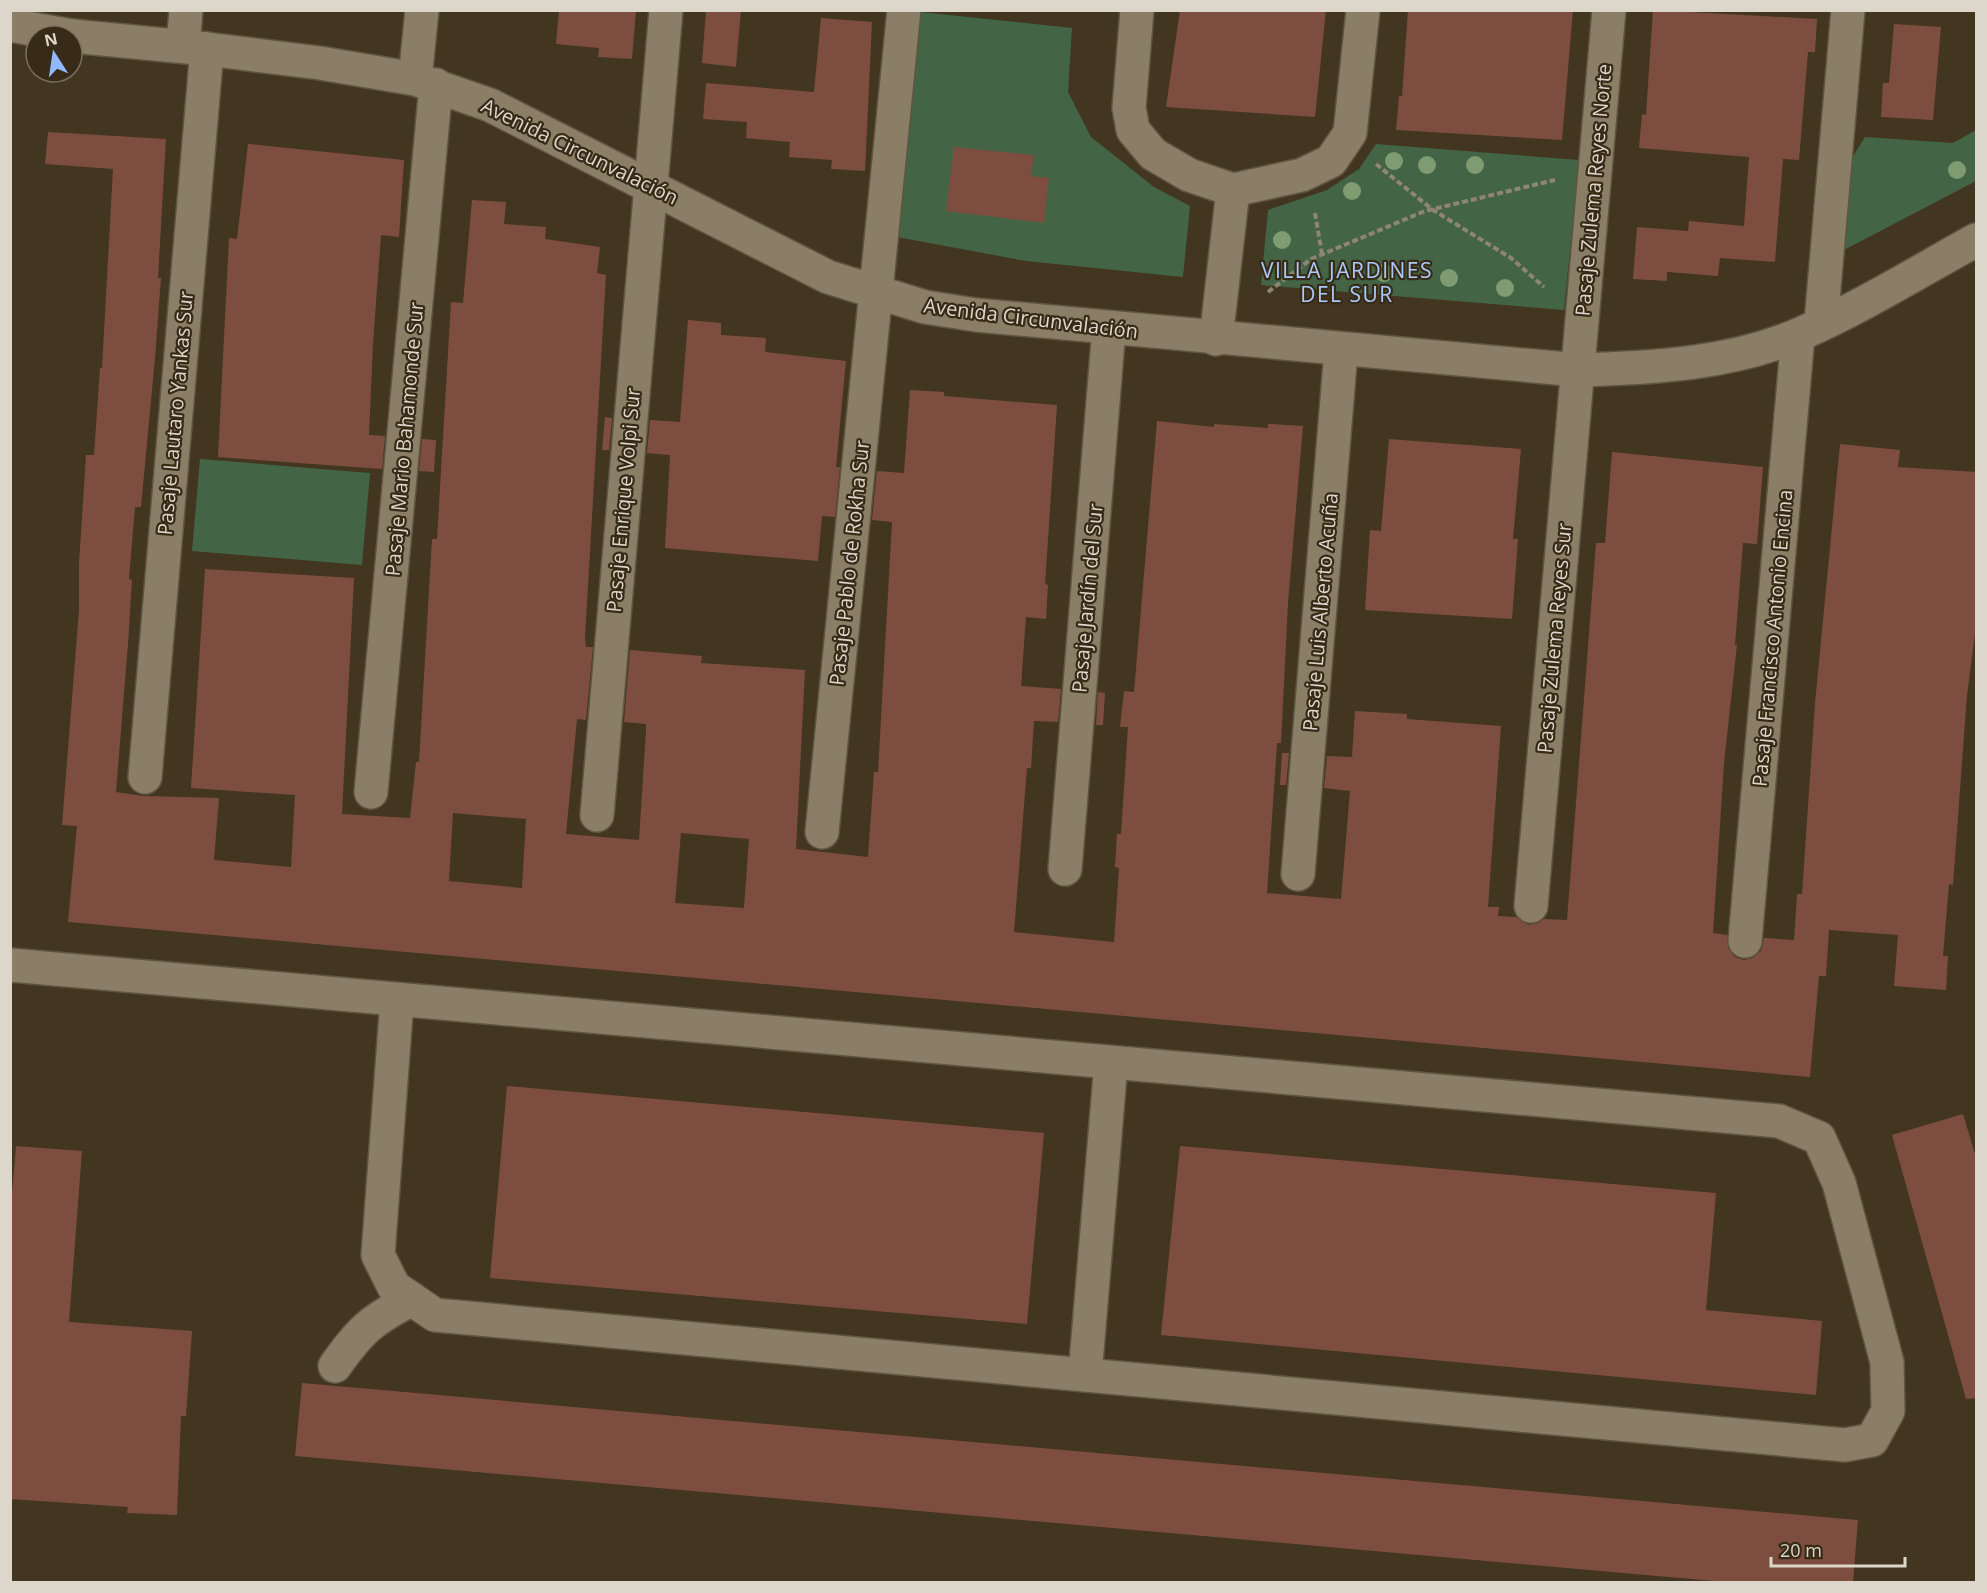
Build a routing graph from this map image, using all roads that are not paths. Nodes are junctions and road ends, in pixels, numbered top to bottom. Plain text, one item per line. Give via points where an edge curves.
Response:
1 (186, 10) edge
2 (422, 10) edge
3 (666, 10) edge
4 (904, 10) edge
5 (1137, 10) edge
6 (1363, 10) edge
7 (1609, 10) edge
8 (1848, 10) edge
9 (84, 37) edge
10 (195, 47) junction
11 (425, 82) junction
12 (651, 185) junction
13 (1233, 190) junction
14 (1977, 240) edge
15 (876, 294) junction
16 (1109, 328) junction
17 (1809, 329) junction
18 (1216, 339) junction
19 (1341, 351) junction
20 (1578, 370) junction
21 (145, 777) dead end
22 (372, 792) dead end
23 (597, 815) dead end
24 (822, 832) dead end
25 (1065, 869) dead end
26 (1298, 874) dead end
27 (1531, 906) dead end
28 (1745, 941) dead end
29 (10, 965) edge
30 (398, 1000) junction
31 (1111, 1063) junction
32 (412, 1299) junction
33 (335, 1366) dead end
34 (1085, 1375) junction

1 - 10 street, Pasaje Lautaro Yankas Sur
2 - 11 street, Pasaje Mario Bahamonde Sur
3 - 12 street, Pasaje Enrique Volpi Sur
4 - 15 street, Pasaje Pablo de Rokha Sur
5 - 13 street via 1129,108 1133,130 1153,154 1189,175
6 - 13 street via 1350,133 1332,160 1302,175
7 - 20 street, Pasaje Zulema Reyes Norte
8 - 17 street, Pasaje Francisco Antonio Encina
9 - 10 street, Avenida Circunvalación
10 - 11 street, Avenida Circunvalación
10 - 21 street, Pasaje Lautaro Yankas Sur
11 - 12 street, Avenida Circunvalación via 490,105
11 - 22 street, Pasaje Mario Bahamonde Sur
12 - 15 street, Avenida Circunvalación via 828,277
12 - 23 street, Pasaje Enrique Volpi Sur
13 - 18 street
14 - 17 street, Avenida Circunvalación
15 - 16 street, Avenida Circunvalación via 975,315
15 - 24 street, Pasaje Pablo de Rokha Sur
16 - 18 street, Avenida Circunvalación
16 - 25 street, Pasaje Jardín del Sur
17 - 20 street, Avenida Circunvalación via 1746,351 1694,362
17 - 28 street, Pasaje Francisco Antonio Encina
18 - 19 street, Avenida Circunvalación
19 - 20 street, Avenida Circunvalación
19 - 26 street, Pasaje Luis Alberto Acuña
20 - 27 street, Pasaje Zulema Reyes Sur
29 - 30 street
30 - 31 street
30 - 32 street via 378,1255 394,1287
31 - 34 street
31 - 34 street via 1779,1121 1819,1138 1839,1183 1887,1362 1888,1411 1872,1440 1845,1445
32 - 33 street via 379,1316 358,1333
32 - 34 street via 435,1315

